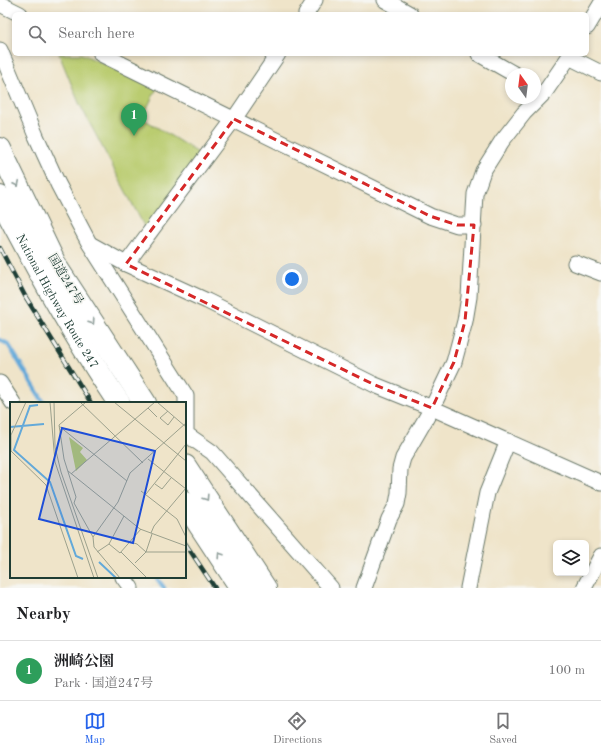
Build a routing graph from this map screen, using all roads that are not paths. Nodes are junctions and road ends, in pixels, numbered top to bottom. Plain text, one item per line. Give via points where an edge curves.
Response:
1 (315, 0) edge
2 (385, 0) edge
3 (0, 4) edge
4 (601, 4) edge
5 (16, 12) edge
6 (307, 12) edge
7 (406, 12) edge
8 (589, 25) edge
9 (0, 50) edge
10 (105, 56) edge
11 (277, 56) edge
12 (482, 56) edge
13 (570, 56) edge
14 (505, 69) edge
15 (601, 72) edge
16 (541, 88) edge
17 (530, 104) edge
18 (234, 119) junction
19 (0, 149) edge
20 (0, 197) edge
21 (474, 225) junction
22 (89, 243) junction
23 (575, 263) dead end
24 (126, 264) junction
25 (601, 273) edge
26 (0, 383) edge
27 (12, 402) edge
28 (118, 402) edge
29 (143, 402) edge
30 (432, 408) junction
31 (508, 441) junction
32 (186, 468) edge
33 (601, 483) edge
34 (186, 504) edge
35 (601, 556) edge
36 (125, 578) edge
37 (131, 588) edge
38 (241, 588) edge
39 (264, 588) edge
40 (331, 588) edge
41 (364, 588) edge
42 (468, 588) edge
43 (584, 588) edge

1 - 6 street
2 - 7 street
3 - 5 street
4 - 8 street
9 - 22 street via 58,184
10 - 18 street
11 - 18 street
12 - 14 street
13 - 15 street
13 - 16 street
17 - 21 street via 483,171 476,194
18 - 21 street via 430,216 457,225
18 - 24 street
19 -> 29 highway, 国道247号 via 57,268
20 - 28 highway, National Highway Route 247 via 57,305
21 - 30 street via 465,321 454,362
22 - 24 street
22 - 40 street via 186,396 186,434 212,452
23 - 25 street
24 - 30 street via 207,301 375,385
26 - 27 street
30 - 31 street
30 - 41 street via 403,458 397,504
31 - 33 street
31 - 42 street via 488,493
32 -> 39 highway
38 -> 34 highway
35 - 43 street
36 - 37 street

